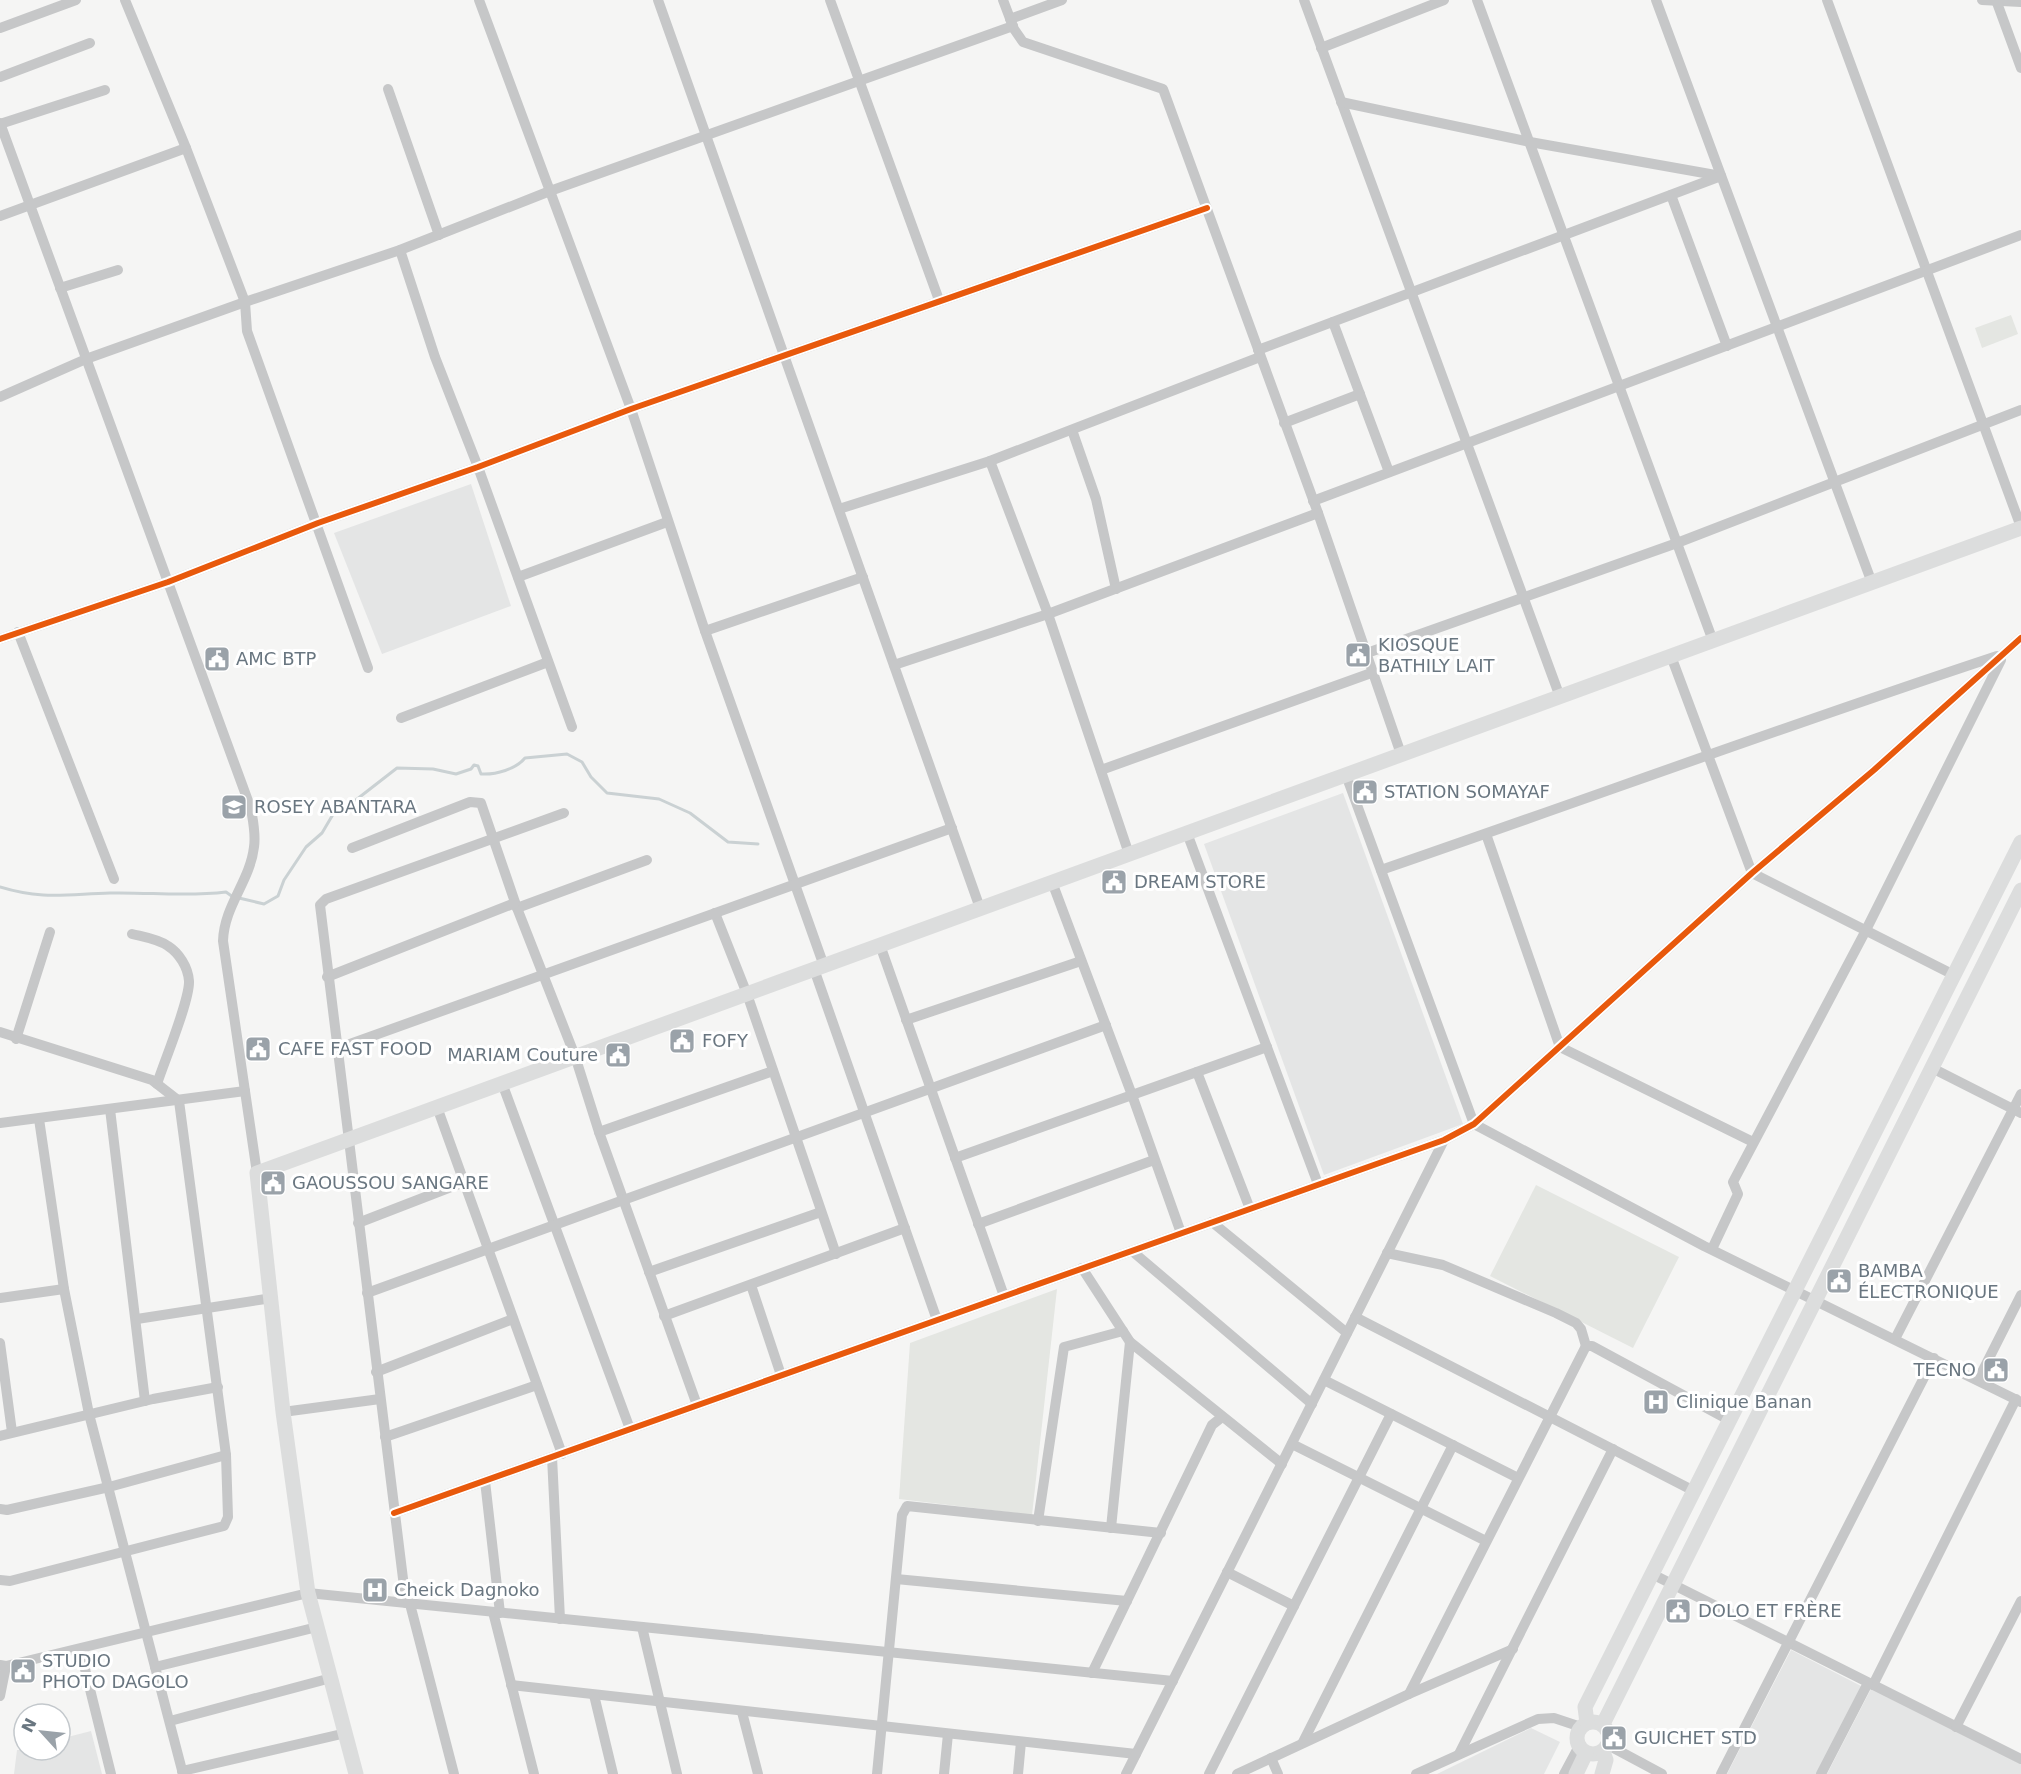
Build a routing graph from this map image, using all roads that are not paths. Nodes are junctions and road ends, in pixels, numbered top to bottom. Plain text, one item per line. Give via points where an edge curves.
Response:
1 (76, 0) edge
2 (124, 0) edge
3 (479, 0) edge
4 (658, 0) edge
5 (830, 0) edge
6 (1003, 0) edge
7 (1062, 0) edge
8 (1304, 0) edge
9 (1444, 0) edge
10 (1477, 0) edge
11 (1656, 0) edge
12 (1827, 0) edge
13 (1982, 0) edge
14 (1996, 1) edge
15 (2021, 2) edge
16 (1011, 22) junction
17 (0, 28) edge
18 (90, 43) dead end
19 (1321, 48) junction
20 (2020, 65) edge
21 (0, 77) edge
22 (859, 80) junction
23 (388, 89) dead end
24 (105, 90) dead end
25 (1341, 102) junction
26 (0, 124) edge
27 (706, 135) junction
28 (1530, 142) junction
29 (186, 148) junction
30 (1721, 176) junction
31 (550, 191) junction
32 (1671, 195) junction
33 (30, 205) junction
34 (1207, 208) junction
35 (0, 216) edge
36 (439, 235) junction
37 (1564, 235) junction
38 (2021, 236) edge
39 (400, 250) junction
40 (118, 270) dead end
41 (1926, 271) junction
42 (60, 288) junction
43 (1411, 292) junction
44 (939, 300) junction
45 (244, 302) junction
46 (1333, 322) junction
47 (1777, 327) junction
48 (1726, 346) junction
49 (1259, 353) junction
50 (784, 355) junction
51 (86, 359) junction
52 (1619, 386) junction
53 (1360, 394) junction
54 (0, 397) edge
55 (631, 409) junction
56 (2021, 410) edge
57 (1284, 423) junction
58 (1983, 424) junction
59 (1072, 430) junction
60 (1466, 443) junction
61 (990, 461) junction
62 (478, 467) junction
63 (1389, 472) junction
64 (1835, 483) junction
65 (1313, 501) junction
66 (839, 509) junction
67 (1318, 513) junction
68 (667, 522) junction
69 (318, 523) junction
70 (2021, 528) edge
71 (1677, 543) junction
72 (518, 577) junction
73 (863, 577) junction
74 (168, 582) junction
75 (1872, 583) junction
76 (1116, 589) junction
77 (1524, 600) junction
78 (1048, 614) junction
79 (18, 632) junction
80 (705, 632) junction
81 (2021, 638) edge
82 (0, 639) edge
83 (1713, 641) junction
84 (1367, 653) junction
85 (2003, 654) junction
86 (1671, 656) junction
87 (548, 662) junction
88 (894, 665) junction
89 (368, 668) dead end
90 (1374, 672) junction
91 (1560, 697) junction
92 (401, 718) dead end
93 (572, 728) dead end
94 (1401, 754) junction
95 (1708, 757) junction
96 (1101, 771) junction
97 (1346, 775) junction
98 (564, 813) dead end
99 (952, 828) junction
100 (1187, 833) junction
101 (1486, 834) junction
102 (493, 840) junction
103 (2021, 842) edge
104 (351, 848) dead end
105 (1129, 854) junction
106 (647, 860) dead end
107 (1381, 870) junction
108 (1752, 873) junction
109 (114, 879) dead end
110 (1052, 882) junction
111 (795, 884) junction
112 (2021, 890) edge
113 (516, 905) junction
114 (980, 908) junction
115 (715, 913) junction
116 (50, 932) dead end
117 (1865, 932) junction
118 (132, 934) dead end
119 (880, 945) junction
120 (1082, 961) junction
121 (819, 967) junction
122 (1954, 975) junction
123 (543, 976) junction
124 (327, 977) junction
125 (747, 994) junction
126 (906, 1020) junction
127 (1106, 1025) junction
128 (0, 1032) edge
129 (16, 1039) junction
130 (1267, 1047) junction
131 (1560, 1047) junction
132 (336, 1049) junction
133 (575, 1056) junction
134 (1932, 1068) junction
135 (773, 1071) junction
136 (1197, 1072) junction
137 (502, 1083) junction
138 (157, 1084) junction
139 (930, 1089) junction
140 (244, 1091) junction
141 (2021, 1094) edge
142 (1132, 1095) junction
143 (179, 1101) junction
144 (437, 1107) junction
145 (110, 1109) junction
146 (2017, 1111) edge
147 (865, 1113) junction
148 (39, 1119) junction
149 (0, 1123) edge
150 (1474, 1124) junction
151 (599, 1132) junction
152 (795, 1138) junction
153 (348, 1139) junction
154 (1444, 1140) junction
155 (1753, 1142) junction
156 (955, 1158) junction
157 (1154, 1160) junction
158 (257, 1173) junction
159 (464, 1182) junction
160 (1318, 1184) junction
161 (623, 1200) junction
162 (1250, 1209) junction
163 (821, 1212) junction
164 (358, 1222) junction
165 (1212, 1222) junction
166 (978, 1224) junction
167 (554, 1225) junction
168 (905, 1228) junction
169 (1181, 1233) junction
170 (488, 1249) junction
171 (1712, 1249) junction
172 (1132, 1251) junction
173 (1387, 1253) junction
174 (836, 1254) junction
175 (1082, 1268) junction
176 (649, 1272) junction
177 (751, 1285) junction
178 (1796, 1288) junction
179 (64, 1289) junction
180 (367, 1293) junction
181 (2021, 1295) edge
182 (1004, 1296) junction
183 (0, 1298) edge
184 (272, 1298) junction
185 (1816, 1299) junction
186 (205, 1309) junction
187 (664, 1316) junction
188 (1355, 1317) junction
189 (137, 1319) junction
190 (513, 1319) junction
191 (937, 1320) junction
192 (1123, 1331) junction
193 (1347, 1333) junction
194 (1895, 1339) junction
195 (1130, 1342) junction
196 (0, 1343) edge
197 (1586, 1346) junction
198 (1934, 1358) junction
199 (376, 1372) junction
200 (781, 1375) junction
201 (1324, 1380) junction
202 (1978, 1380) junction
203 (537, 1385) junction
204 (218, 1387) junction
205 (380, 1399) junction
206 (145, 1401) junction
207 (2019, 1401) edge
208 (1312, 1404) junction
209 (697, 1405) junction
210 (283, 1412) junction
211 (90, 1414) junction
212 (1390, 1414) junction
213 (1548, 1416) junction
214 (1222, 1417) junction
215 (1729, 1420) junction
216 (630, 1429) junction
217 (12, 1432) junction
218 (0, 1436) edge
219 (385, 1437) junction
220 (1292, 1444) junction
221 (1453, 1445) junction
222 (1614, 1449) junction
223 (226, 1455) junction
224 (557, 1455) junction
225 (1282, 1464) junction
226 (1359, 1477) junction
227 (1518, 1478) junction
228 (485, 1481) junction
229 (108, 1487) junction
230 (1694, 1491) junction
231 (0, 1509) edge
232 (1421, 1509) junction
233 (394, 1513) junction
234 (1038, 1521) junction
235 (1111, 1528) junction
236 (1161, 1533) junction
237 (1486, 1541) junction
238 (125, 1552) junction
239 (1227, 1572) junction
240 (1652, 1574) junction
241 (896, 1579) junction
242 (0, 1580) edge
243 (1673, 1585) junction
244 (308, 1593) junction
245 (1127, 1601) junction
246 (2021, 1601) edge
247 (408, 1603) junction
248 (1294, 1606) junction
249 (497, 1612) junction
250 (560, 1619) junction
251 (317, 1627) junction
252 (642, 1627) junction
253 (147, 1633) junction
254 (1790, 1643) junction
255 (80, 1648) junction
256 (1513, 1649) junction
257 (889, 1652) junction
258 (3, 1666) edge
259 (155, 1667) junction
260 (1092, 1673) junction
261 (331, 1678) junction
262 (1173, 1681) junction
263 (1871, 1684) junction
264 (511, 1685) junction
265 (1409, 1694) junction
266 (594, 1695) junction
267 (0, 1696) edge
268 (659, 1702) junction
269 (742, 1712) junction
270 (170, 1721) junction
271 (1603, 1724) junction
272 (1584, 1725) junction
273 (1956, 1727) junction
274 (882, 1728) junction
275 (346, 1733) junction
276 (948, 1734) junction
277 (1022, 1742) junction
278 (1304, 1742) junction
279 (1605, 1748) junction
280 (1583, 1749) junction
281 (1136, 1754) junction
282 (1459, 1754) junction
283 (1271, 1758) junction
284 (2021, 1759) edge
285 (183, 1772) edge
286 (111, 1774) edge
287 (356, 1774) edge
288 (454, 1774) edge
289 (534, 1774) edge
290 (613, 1774) edge
291 (677, 1774) edge
292 (758, 1774) edge
293 (877, 1774) edge
294 (944, 1774) edge
295 (1018, 1774) edge
296 (1126, 1774) edge
297 (1209, 1774) edge
298 (1237, 1774) edge
299 (1278, 1774) edge
300 (1416, 1774) edge
301 (1564, 1774) edge
302 (1576, 1774) edge
303 (1602, 1774) edge
304 (1662, 1774) edge
305 (1721, 1774) edge
306 (1821, 1774) edge

1 - 17 street
2 - 29 street
3 - 31 street
4 - 27 street
5 - 22 street
6 - 16 street
7 - 16 street
8 - 19 street
9 - 19 street
10 - 28 street
11 - 30 street
12 - 41 street
13 - 14 street
14 - 15 street
14 - 20 street
16 - 22 street
16 - 34 street via 1023,42 1163,89
18 - 21 street
19 - 25 street
22 - 27 street
22 - 44 street
23 - 36 street
24 - 26 street
25 - 28 street
25 - 43 street
26 - 33 street
27 - 31 street
27 - 50 street
28 - 30 street
28 - 37 street
29 - 33 street
29 - 45 street
30 - 32 street
30 - 47 street
31 - 36 street
31 - 55 street
32 - 37 street
32 - 48 street
33 - 35 street
33 - 42 street
34 - 44 street
34 - 49 street
36 - 39 street
37 - 43 street
37 - 52 street
38 - 41 street
39 - 45 street
39 - 62 street via 435,357
40 - 42 street
41 - 47 street
41 - 58 street
42 - 51 street
43 - 46 street
43 - 60 street
44 - 50 street
45 - 51 street
45 - 69 street via 247,331
46 - 49 street
46 - 53 street
47 - 48 street
47 - 64 street
48 - 52 street
49 - 57 street
49 - 59 street
50 - 55 street
50 - 66 street
51 - 54 street
51 - 74 street
52 - 60 street
52 - 71 street
53 - 57 street
53 - 63 street
55 - 62 street
55 - 68 street
56 - 58 street
57 - 65 street
58 - 64 street
58 - 70 street
59 - 61 street
59 - 76 street via 1096,499
60 - 63 street
60 - 77 street
61 - 66 street
61 - 78 street
62 - 69 street
62 - 72 street
63 - 65 street
64 - 71 street
64 - 75 street
65 - 67 street
66 - 73 street
67 - 76 street
67 - 84 street
68 - 72 street
68 - 80 street
69 - 74 street
69 - 89 street
70 - 75 main road
71 - 77 street
71 - 83 street
72 - 87 street
73 - 80 street
73 - 88 street
74 - 79 street
74 - 140 street via 251,809 254,849 227,913 224,942
75 - 83 main road
76 - 78 street
77 - 84 street
77 - 91 street
78 - 88 street
78 - 96 street
79 - 82 street
79 - 109 street
80 - 111 street
81 - 85 street
83 - 86 main road
84 - 90 street
85 - 95 street
85 - 108 street
85 - 117 street
86 - 91 main road
86 - 95 street
87 - 92 street
87 - 93 street
88 - 99 street
90 - 94 street
90 - 96 street
91 - 94 main road
94 - 97 main road
95 - 101 street
95 - 108 street
96 - 105 street
97 - 100 main road
97 - 107 street
98 - 102 street
99 - 111 street
99 - 114 street
100 - 105 main road
100 - 130 street
101 - 107 street
101 - 131 street
102 - 104 street via 481,803 476,801
102 - 113 street
102 - 124 street via 326,899 320,905 319,915
103 - 122 main road
105 - 110 main road
106 - 113 street
107 - 150 street
108 - 117 street
108 - 131 street
110 - 114 main road
110 - 120 street
111 - 115 street
111 - 121 street
112 - 134 main road
113 - 123 street
113 - 124 street
114 - 119 main road
115 - 123 street
115 - 125 street
116 - 129 street
117 - 122 street
117 - 155 street
118 - 138 street via 169,946 185,966 189,981 187,998
119 - 121 main road
119 - 126 street
120 - 126 street
120 - 127 street
121 - 125 main road
121 - 147 street
122 - 178 main road
123 - 132 street
123 - 133 street
124 - 132 street
125 - 133 main road
125 - 135 street
126 - 139 street
127 - 139 street
127 - 142 street
128 - 129 street
129 - 138 street
130 - 136 street
130 - 160 street
131 - 150 street
131 - 155 street
132 - 153 street
133 - 137 main road
133 - 151 street
134 - 146 street
134 - 185 main road
135 - 151 street
135 - 152 street
136 - 142 street
136 - 162 street
137 - 144 main road
137 - 167 street
138 - 143 street
139 - 147 street
139 - 156 street
140 - 143 street
140 - 158 street
141 - 146 street
142 - 156 street
142 - 157 street
143 - 145 street
143 - 186 street
144 - 153 main road
144 - 159 street
145 - 148 street
145 - 189 street
146 - 194 street
147 - 152 street
147 - 168 street
148 - 149 street
148 - 179 street
150 - 154 street
150 - 171 street
151 - 161 street
152 - 161 street
152 - 163 street
153 - 158 main road
153 - 164 street
154 - 160 street
154 - 173 street
155 - 171 street via 1733,1182 1738,1194
156 - 166 street
157 - 166 street
157 - 169 street
158 - 184 main road
159 - 164 street
159 - 170 street
160 - 162 street
161 - 167 street
161 - 176 street
162 - 165 street
163 - 174 street
163 - 176 street
164 - 180 street
165 - 169 street
165 - 193 street
166 - 182 street
167 - 170 street
167 - 216 street
168 - 174 street
168 - 191 street
169 - 172 street
170 - 180 street
170 - 190 street
171 - 178 street
172 - 175 street
172 - 208 street
173 - 188 street
173 - 197 street via 1443,1265 1556,1313 1576,1323
174 - 177 street
175 - 182 street
175 - 192 street
176 - 187 street
177 - 187 street
177 - 200 street
178 - 185 street
178 - 215 main road
179 - 183 street
179 - 211 street
180 - 199 street
181 - 202 street
182 - 191 street
184 - 186 street
184 - 210 main road
185 - 194 street
185 - 243 main road
186 - 189 street
186 - 204 street
187 - 209 street
188 - 193 street
188 - 213 street
189 - 206 street
190 - 199 street
190 - 203 street
191 - 200 street
192 - 195 street
192 - 234 street via 1064,1347
193 - 201 street
194 - 198 street
195 - 214 street
195 - 235 street
196 - 217 street
197 - 213 street
197 - 215 street
198 - 202 street
198 - 254 street
199 - 205 street
200 - 209 street
201 - 208 street
201 - 212 street
202 - 207 street
203 - 219 street
203 - 224 street
204 - 206 street
204 - 223 street
205 - 210 street
205 - 219 street
206 - 211 street
207 - 263 street
208 - 220 street
209 - 216 street
210 - 244 main road
211 - 217 street
211 - 229 street
212 - 221 street
212 - 226 street
213 - 222 street
213 - 227 street
214 - 225 street
214 - 236 street via 1212,1425
215 - 230 main road
216 - 224 street
217 - 218 street
219 - 233 street
220 - 225 street
220 - 226 street
221 - 227 street
221 - 232 street
222 - 230 street
222 - 256 street
223 - 229 street
223 - 238 street via 228,1517 224,1526
224 - 228 street
224 - 250 street
225 - 239 street
226 - 232 street
226 - 248 street
227 - 237 street
228 - 233 street
228 - 249 street
229 - 231 street
229 - 238 street
230 - 240 main road
232 - 237 street
232 - 278 street
233 - 247 street
234 - 235 street
234 - 241 street via 907,1506 902,1515
235 - 236 street
236 - 245 street
237 - 265 street
238 - 242 street via 10,1581
238 - 253 street
239 - 248 street
239 - 262 street
240 - 243 street
240 - 272 main road via 1584,1707
241 - 245 street
241 - 257 street
243 - 254 street
243 - 271 main road
244 - 247 street
244 - 251 main road
244 - 253 street
245 - 260 street
246 - 273 street
247 - 249 street
247 - 288 street
248 - 297 street
249 - 250 street
249 - 264 street
250 - 252 street
251 - 259 street
251 - 261 main road
252 - 257 street
252 - 268 street
253 - 255 street
253 - 259 street
254 - 263 street
254 - 305 street
255 - 258 street
255 - 286 street
256 - 265 street
256 - 282 street
257 - 260 street
257 - 274 street
258 - 267 street
259 - 270 street
260 - 262 street
261 - 270 street
261 - 275 main road
262 - 281 street
263 - 273 street
263 - 306 street
264 - 266 street
264 - 289 street
265 - 278 street
266 - 268 street
266 - 290 street
268 - 269 street
268 - 291 street
269 - 274 street
269 - 292 street
270 - 285 street
271 - 272 main road via 1595,1721
271 - 279 main road via 1608,1731
272 - 280 main road via 1577,1736
272 - 282 street via 1545,1717
273 - 284 street
274 - 276 street
274 - 293 street
275 - 285 street
275 - 287 main road
276 - 277 street
276 - 294 street
277 - 281 street
277 - 295 street
278 - 283 street
279 - 280 main road via 1594,1755
279 - 303 main road
279 - 304 street
280 - 301 street
280 - 302 main road
281 - 296 street
282 - 300 street
283 - 298 street
283 - 299 street

